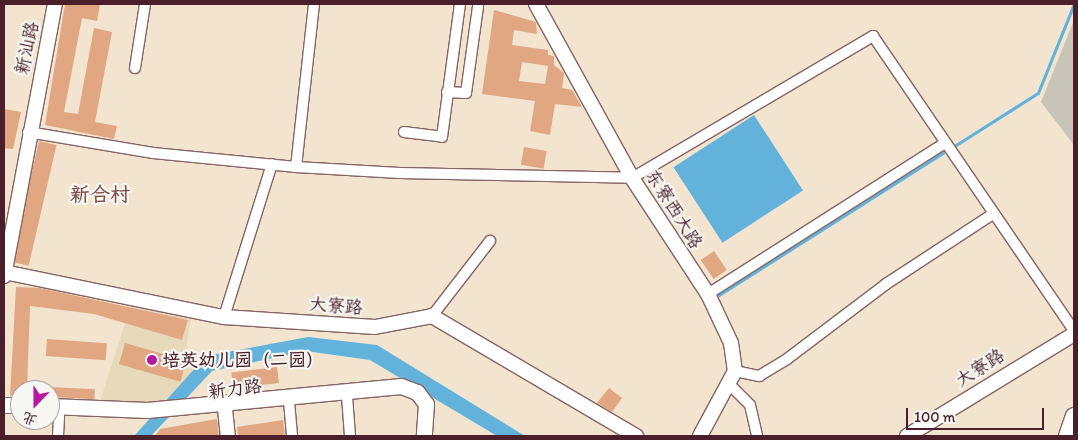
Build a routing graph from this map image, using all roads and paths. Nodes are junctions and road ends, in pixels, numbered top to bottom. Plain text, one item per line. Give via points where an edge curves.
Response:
1 (55, 4) edge
2 (145, 4) edge
3 (314, 4) edge
4 (460, 4) edge
5 (536, 4) edge
6 (478, 7) dead end
7 (135, 68) dead end
8 (447, 92) junction
9 (28, 132) junction
10 (404, 132) dead end
11 (945, 143) junction
12 (272, 164) junction
13 (296, 167) junction
14 (632, 178) junction
15 (992, 214) junction
16 (490, 241) dead end
17 (4, 272) edge
18 (4, 276) edge
19 (708, 294) junction
20 (432, 316) junction
21 (224, 317) junction
22 (1074, 332) edge
23 (735, 371) junction
24 (730, 385) junction
25 (386, 390) junction
26 (347, 396) junction
27 (289, 401) junction
28 (421, 406) junction
29 (225, 409) junction
30 (184, 410) junction
31 (60, 411) edge
32 (1074, 416) edge
33 (228, 436) edge
34 (292, 436) edge
35 (350, 436) edge
36 (414, 436) edge
37 (424, 436) edge
38 (636, 436) edge
39 (700, 436) edge
40 (757, 436) edge
41 (907, 436) edge
42 (1067, 436) edge

1 - 9 street, 新汕路
2 - 7 street
3 - 13 street
4 - 8 street
5 - 14 street, 东寮西大路
6 - 8 street via 466,93
8 - 10 street via 442,137
9 - 12 street via 153,153
9 - 17 street, 新汕路
11 - 14 street via 873,36
11 - 15 street
11 - 19 street
12 - 13 street
12 - 21 street
13 - 14 street
14 - 19 street, 东寮西大路
15 - 22 street
15 - 23 street via 886,284 787,359 759,376
16 - 20 street
17 - 18 street, 新汕路
17 - 21 street, 大寮路
19 - 23 street, 东寮西大路 via 731,344
20 - 21 street, 大寮路 via 375,327
20 - 38 street
22 - 41 street, 大寮路
23 - 24 street, 东寮西大路
24 - 39 street, 东寮西大路
24 - 40 street via 750,405
25 - 26 main road, 新力路
25 - 28 main road, 新力路 via 408,396
25 - 30 main road
26 - 27 main road, 新力路
26 - 35 street
27 - 29 main road, 新力路
27 - 34 street
28 - 36 main road
28 - 37 main road
29 - 30 main road, 新力路
29 - 33 street
30 - 31 main road, 新力路 via 144,414
32 - 42 main road

